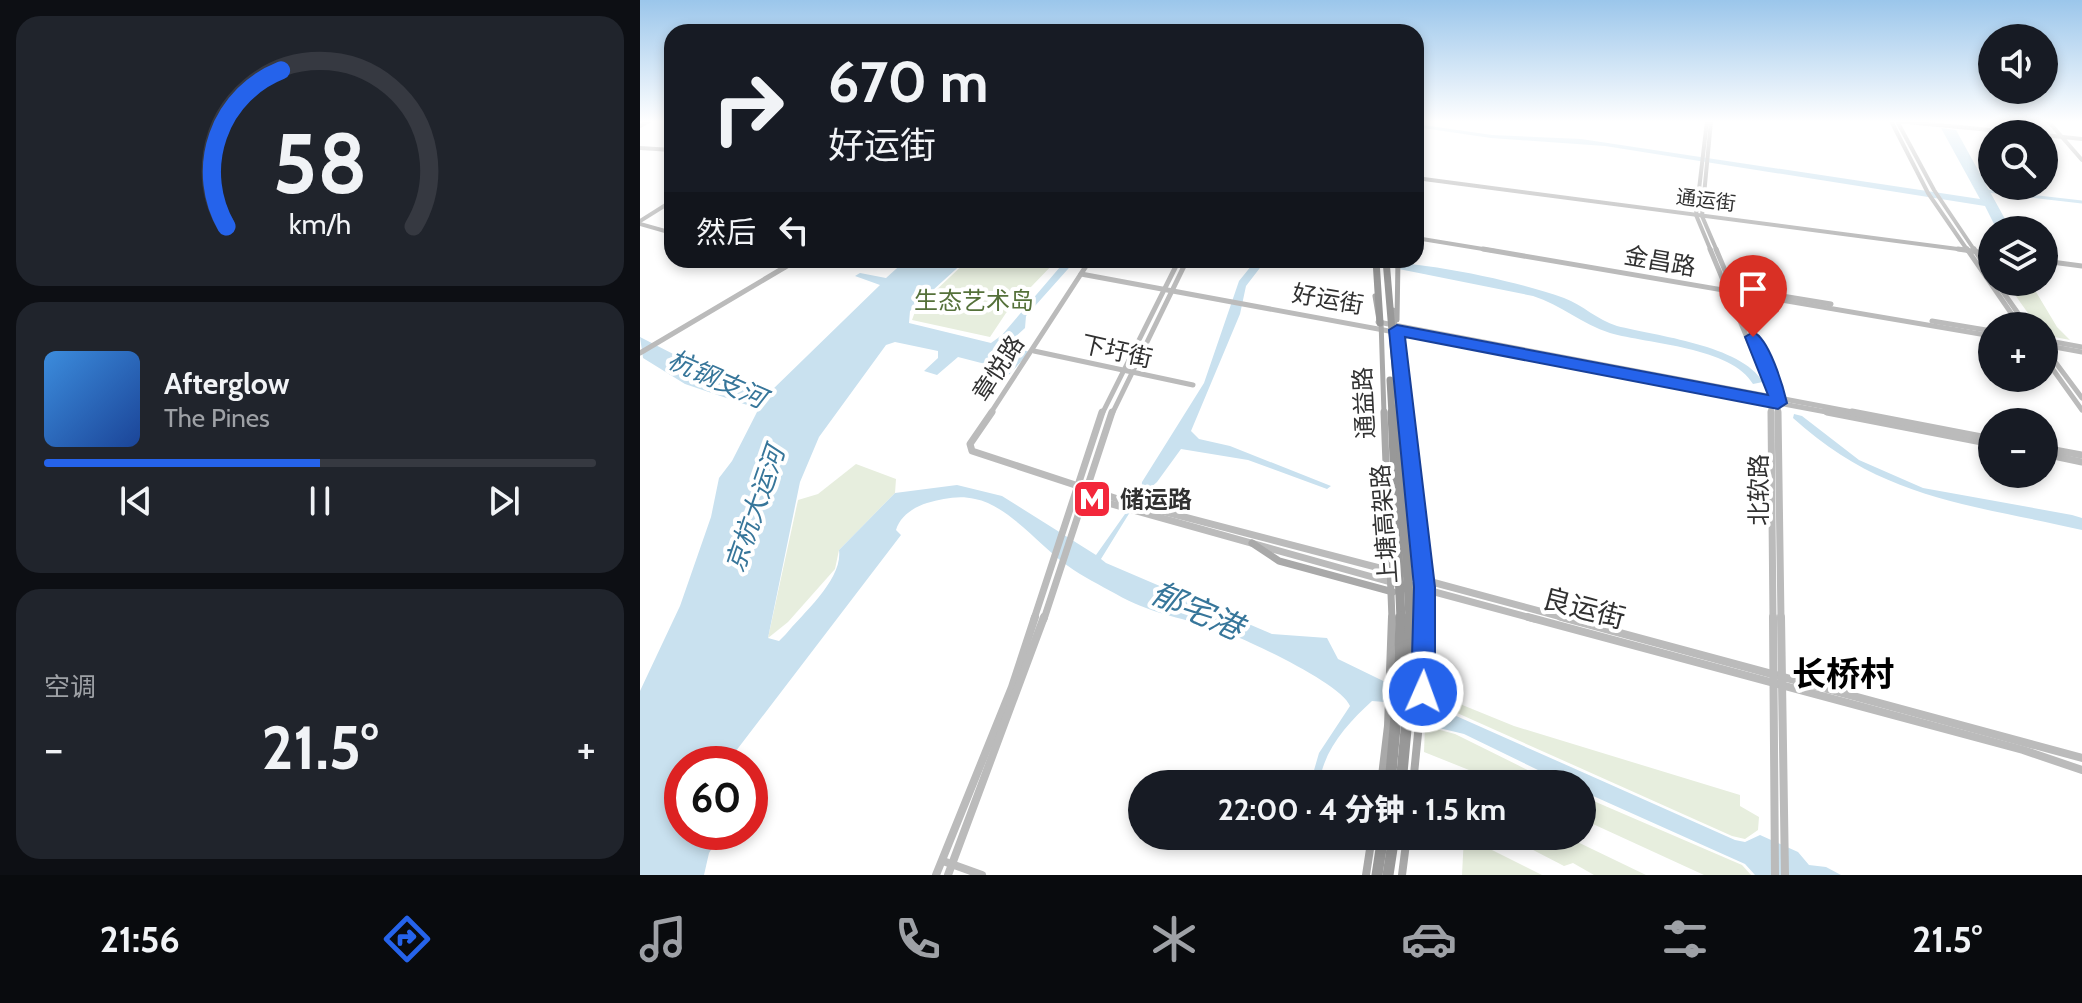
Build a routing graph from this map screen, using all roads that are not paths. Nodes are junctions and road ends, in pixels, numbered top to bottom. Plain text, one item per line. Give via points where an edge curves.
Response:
1 (1703, 162) edge
2 (1914, 162) edge
3 (1916, 162) edge
4 (1424, 179) edge
5 (1932, 195) junction
6 (664, 204) edge
7 (1699, 215) junction
8 (640, 221) edge
9 (664, 230) edge
10 (1424, 237) edge
11 (1965, 250) junction
12 (1974, 251) junction
13 (1978, 252) edge
14 (1978, 257) edge
15 (2058, 263) edge
16 (2082, 266) edge
17 (780, 268) edge
18 (1085, 268) edge
19 (1176, 268) edge
20 (1182, 268) edge
21 (1381, 268) edge
22 (1382, 268) edge
23 (1382, 268) edge
24 (1382, 268) edge
25 (1383, 268) edge
26 (1384, 268) edge
27 (1399, 268) edge
28 (1082, 273) junction
29 (1168, 289) junction
30 (1728, 289) junction
31 (2010, 312) edge
32 (1380, 325) junction
33 (1396, 327) junction
34 (1978, 332) edge
35 (2058, 344) edge
36 (2058, 347) edge
37 (2082, 349) edge
38 (640, 351) edge
39 (1034, 351) junction
40 (2058, 364) edge
41 (1121, 370) junction
42 (1129, 374) junction
43 (2058, 377) edge
44 (1193, 385) dead end
45 (2082, 398) edge
46 (1775, 399) junction
47 (2082, 410) edge
48 (1978, 438) edge
49 (2058, 452) edge
50 (2058, 455) edge
51 (2082, 455) edge
52 (2082, 462) edge
53 (1023, 472) joint
54 (1082, 491) junction
55 (1393, 572) junction
56 (1424, 584) junction
57 (1393, 588) junction
58 (1776, 679) junction
59 (2082, 758) edge
60 (1383, 770) edge
61 (1391, 770) edge
62 (1402, 770) edge
63 (1415, 770) edge
64 (2082, 770) edge
65 (1778, 842) junction
66 (1370, 850) edge
67 (1381, 850) edge
68 (1392, 850) edge
69 (1405, 850) edge
70 (948, 863) junction
71 (936, 875) edge
72 (948, 875) edge
73 (982, 875) edge
74 (1366, 875) edge
75 (1377, 875) edge
76 (1388, 875) edge
77 (1402, 875) edge
78 (1775, 875) edge
79 (1785, 875) edge

1 - 7 street, 北软路
2 - 5 street
3 - 5 street
4 - 7 street, 通运街
5 - 11 street
5 - 12 street
6 - 8 street
7 - 11 street, 通运街
7 - 30 street, 北软路
8 - 9 street
10 - 30 street, 金昌路
11 - 12 street, 通运街
11 - 31 street
12 - 13 street, 通运街
12 - 14 street
15 - 16 street
17 - 38 street
18 - 28 street, 章悦路
19 - 29 street
20 - 29 street
21 - 32 highway
22 - 32 main road, 通益路
23 - 61 highway, 上塘高架路 via 1400,538 1399,674
24 - 62 highway, 上塘高架路 via 1411,621
25 - 33 main road, 通益路
26 - 33 highway via 1394,291
27 - 33 main road
28 - 29 street, 好运街
28 - 39 street, 章悦路
29 - 32 street, 好运街
29 - 32 street, 好运街
29 - 41 street
29 - 42 street
30 - 34 street, 金昌路
30 - 46 street, 北软路
32 - 33 street, 好运街
32 - 55 main road, 通益路
33 - 46 street, 好运街
33 - 56 main road, 通益路
35 - 37 street
36 - 37 street
39 - 41 street, 下圩街
39 - 53 street, 章悦路 via 970,444 972,451
40 - 45 street
41 - 42 street, 下圩街
41 - 54 street via 1104,407
42 - 44 street, 下圩街
42 - 54 street
43 - 47 street
46 - 48 street, 好运街
46 - 58 street, 北软路
49 - 51 street
50 - 52 street
53 - 54 street, 良运街
54 - 55 street, 良运街
54 - 57 street, 良运街
54 - 70 street via 1020,690
55 - 56 street, 良运街
55 - 57 main road, 通益路
56 - 57 street, 良运街
56 - 58 street, 良运街
56 - 63 main road, 通益路 via 1424,673
57 - 60 main road, 通益路
58 - 59 street, 良运街
58 - 64 street, 良运街
58 - 65 street, 北软路
65 - 78 street, 北软路
65 - 79 street, 北软路
66 - 74 main road
67 - 75 highway
68 - 76 highway
69 - 77 main road
70 - 71 street
70 - 72 street
70 - 73 street

